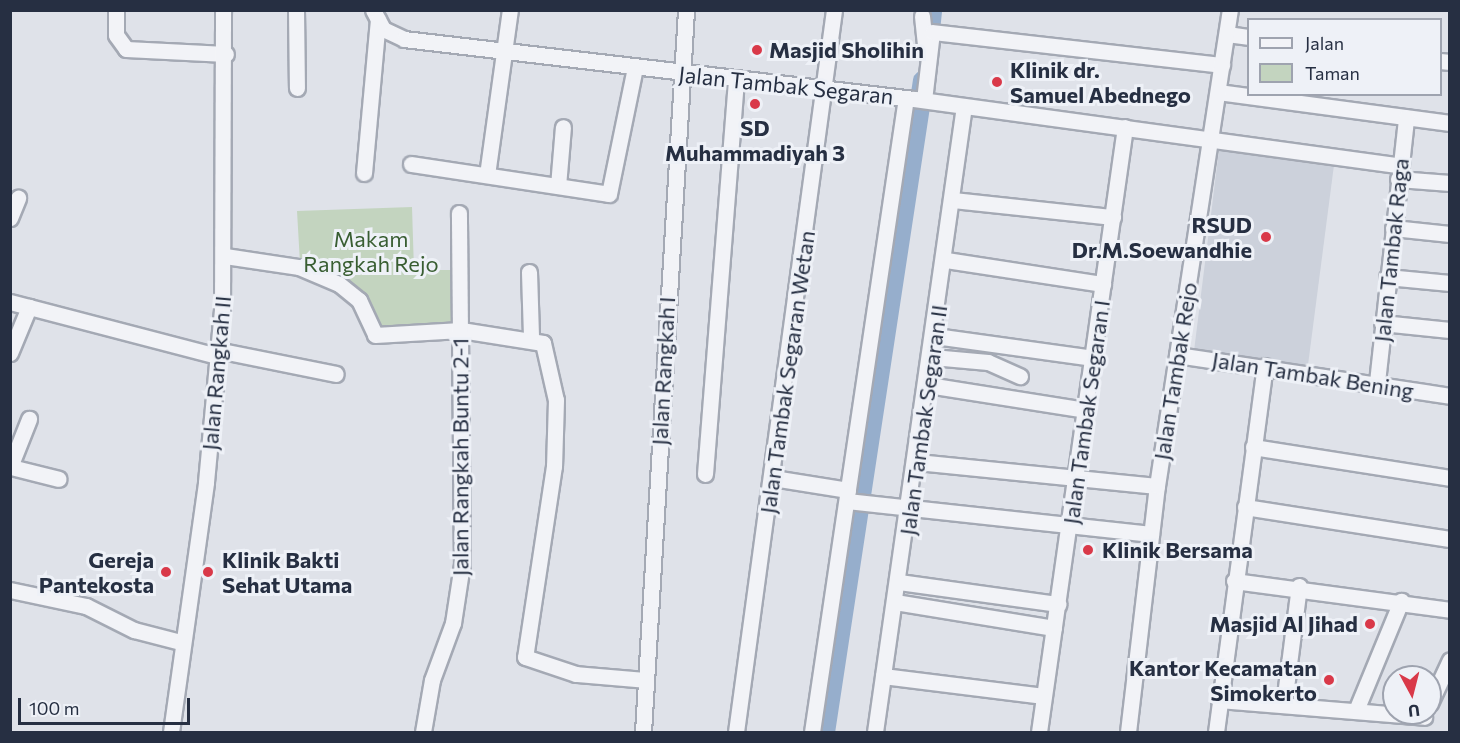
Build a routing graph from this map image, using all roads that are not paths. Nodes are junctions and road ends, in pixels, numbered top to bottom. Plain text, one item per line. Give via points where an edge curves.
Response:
1 (116, 10) edge
2 (223, 10) edge
3 (296, 10) edge
4 (510, 10) edge
5 (686, 10) edge
6 (834, 10) edge
7 (1230, 10) edge
8 (375, 15) edge
9 (922, 16) dead end
10 (1227, 34) junction
11 (1247, 37) edge
12 (507, 51) junction
13 (226, 54) junction
14 (1222, 65) junction
15 (635, 67) junction
16 (681, 73) junction
17 (736, 79) junction
18 (297, 88) dead end
19 (824, 89) junction
20 (1218, 92) junction
21 (914, 99) junction
22 (964, 106) junction
23 (1406, 118) junction
24 (1449, 123) edge
25 (563, 127) dead end
26 (1125, 127) junction
27 (1212, 139) junction
28 (411, 164) dead end
29 (1399, 172) junction
30 (364, 173) dead end
31 (487, 175) junction
32 (1449, 183) edge
33 (558, 186) junction
34 (18, 198) dead end
35 (953, 200) junction
36 (459, 213) dead end
37 (1113, 217) junction
38 (10, 218) edge
39 (1393, 228) junction
40 (1449, 234) edge
41 (225, 256) junction
42 (946, 260) junction
43 (529, 272) dead end
44 (1388, 277) junction
45 (1449, 283) edge
46 (1103, 284) junction
47 (10, 302) edge
48 (29, 307) junction
49 (1382, 323) junction
50 (461, 330) junction
51 (1449, 330) edge
52 (935, 336) junction
53 (531, 337) junction
54 (10, 352) edge
55 (217, 353) junction
56 (1177, 355) junction
57 (932, 357) junction
58 (1093, 358) junction
59 (1265, 366) junction
60 (336, 374) dead end
61 (1020, 376) dead end
62 (1377, 382) junction
63 (928, 385) junction
64 (1449, 396) edge
65 (1085, 410) junction
66 (28, 419) dead end
67 (1253, 447) junction
68 (917, 462) junction
69 (11, 467) edge
70 (705, 474) dead end
71 (1075, 475) junction
72 (773, 478) junction
73 (1449, 478) edge
74 (59, 479) dead end
75 (1157, 486) junction
76 (849, 498) junction
77 (1245, 507) junction
78 (911, 508) junction
79 (1072, 522) junction
80 (1151, 534) junction
81 (1449, 538) edge
82 (1234, 580) junction
83 (899, 582) junction
84 (1299, 586) junction
85 (10, 591) edge
86 (1401, 601) junction
87 (895, 602) junction
88 (1058, 604) junction
89 (1449, 610) edge
90 (1054, 628) junction
91 (180, 642) junction
92 (1449, 660) edge
93 (883, 676) junction
94 (1442, 677) edge
95 (646, 680) junction
96 (1044, 696) junction
97 (1219, 700) junction
98 (1284, 703) junction
99 (1357, 708) junction
100 (1382, 711) edge
101 (171, 732) edge
102 (423, 732) edge
103 (643, 732) edge
104 (736, 732) edge
105 (812, 732) edge
106 (875, 732) edge
107 (1039, 732) edge
108 (1128, 732) edge
109 (1216, 732) edge

1 - 13 street via 116,35 126,50
2 - 13 street, Jalan Rangkah II
3 - 18 street
4 - 12 street
5 - 16 street, Jalan Rangkah I
6 - 19 street, Jalan Tambak Segaran Wetan
7 - 10 street, Jalan Tambak Rejo
8 - 12 street, Jalan Tambak Segaran via 404,39
8 - 30 street
9 - 21 street via 926,34
10 - 11 street
10 - 14 street, Jalan Tambak Rejo
12 - 15 street, Jalan Tambak Segaran
12 - 31 street
13 - 41 street, Jalan Rangkah II
14 - 20 street, Jalan Tambak Rejo
14 - 21 street via 932,32 928,61
15 - 16 street, Jalan Tambak Segaran
15 - 33 street via 609,194
16 - 17 street, Jalan Tambak Segaran
16 - 95 street, Jalan Rangkah I
17 - 19 street, Jalan Tambak Segaran
17 - 70 street
19 - 21 street, Jalan Tambak Segaran
19 - 72 street, Jalan Tambak Segaran Wetan
20 - 23 street
20 - 27 street, Jalan Tambak Rejo
21 - 22 street, Jalan Tambak Segaran
21 - 76 street
22 - 26 street, Jalan Tambak Segaran
22 - 35 street, Jalan Tambak Segaran II
23 - 24 street
23 - 29 street, Jalan Tambak Raga
25 - 33 street
26 - 27 street, Jalan Tambak Segaran
26 - 37 street, Jalan Tambak Segaran I
27 - 29 street, Jalan Tambak Segaran
27 - 56 street, Jalan Tambak Rejo
28 - 31 street
29 - 32 street, Jalan Tambak Segaran
29 - 39 street, Jalan Tambak Raga
31 - 33 street
34 - 38 street
35 - 37 street
35 - 42 street, Jalan Tambak Segaran II
36 - 50 street, Jalan Rangkah Buntu 2-1
37 - 46 street, Jalan Tambak Segaran I
39 - 40 street
39 - 44 street, Jalan Tambak Raga
41 - 50 street via 299,267 339,284 359,300 375,335
41 - 55 street, Jalan Rangkah II
42 - 46 street
42 - 52 street, Jalan Tambak Segaran II
43 - 53 street
44 - 45 street
44 - 49 street, Jalan Tambak Raga
46 - 58 street, Jalan Tambak Segaran I
47 - 48 street
48 - 54 street
48 - 55 street
49 - 51 street
49 - 62 street, Jalan Tambak Raga
50 - 53 street
50 - 102 street, Jalan Rangkah Buntu 2-1 via 462,564 453,623 432,680
52 - 57 street, Jalan Tambak Segaran II
52 - 58 street
53 - 95 street via 546,349 556,414 525,657 576,674
55 - 60 street
55 - 91 street, Jalan Rangkah II via 206,482
56 - 59 street, Jalan Tambak Bening
56 - 75 street, Jalan Tambak Rejo
57 - 61 street via 988,363
57 - 63 street, Jalan Tambak Segaran II
58 - 65 street, Jalan Tambak Segaran I
59 - 62 street, Jalan Tambak Bening
59 - 67 street
62 - 64 street, Jalan Tambak Bening
63 - 65 street
63 - 68 street, Jalan Tambak Segaran II
65 - 71 street, Jalan Tambak Segaran I
66 - 69 street
67 - 73 street
67 - 77 street
68 - 71 street
68 - 78 street, Jalan Tambak Segaran II
69 - 74 street
71 - 75 street
71 - 79 street, Jalan Tambak Segaran I
72 - 76 street
72 - 104 street, Jalan Tambak Segaran Wetan
75 - 80 street, Jalan Tambak Rejo
76 - 78 street via 869,505
76 - 105 street
77 - 81 street
77 - 82 street
78 - 79 street
78 - 83 street, Jalan Tambak Segaran II
79 - 80 street
79 - 88 street, Jalan Tambak Segaran I
80 - 108 street, Jalan Tambak Rejo
82 - 84 street
82 - 97 street
83 - 87 street, Jalan Tambak Segaran II
83 - 88 street
84 - 86 street
84 - 98 street
85 - 91 street via 86,606 134,630
86 - 89 street
86 - 99 street
87 - 90 street
87 - 93 street, Jalan Tambak Segaran II
88 - 90 street, Jalan Tambak Segaran I
90 - 96 street, Jalan Tambak Segaran I
91 - 101 street, Jalan Rangkah II
92 - 94 street
93 - 96 street
93 - 106 street, Jalan Tambak Segaran II
95 - 103 street, Jalan Rangkah I
96 - 107 street, Jalan Tambak Segaran I
97 - 98 street
97 - 109 street
98 - 99 street
99 - 100 street

